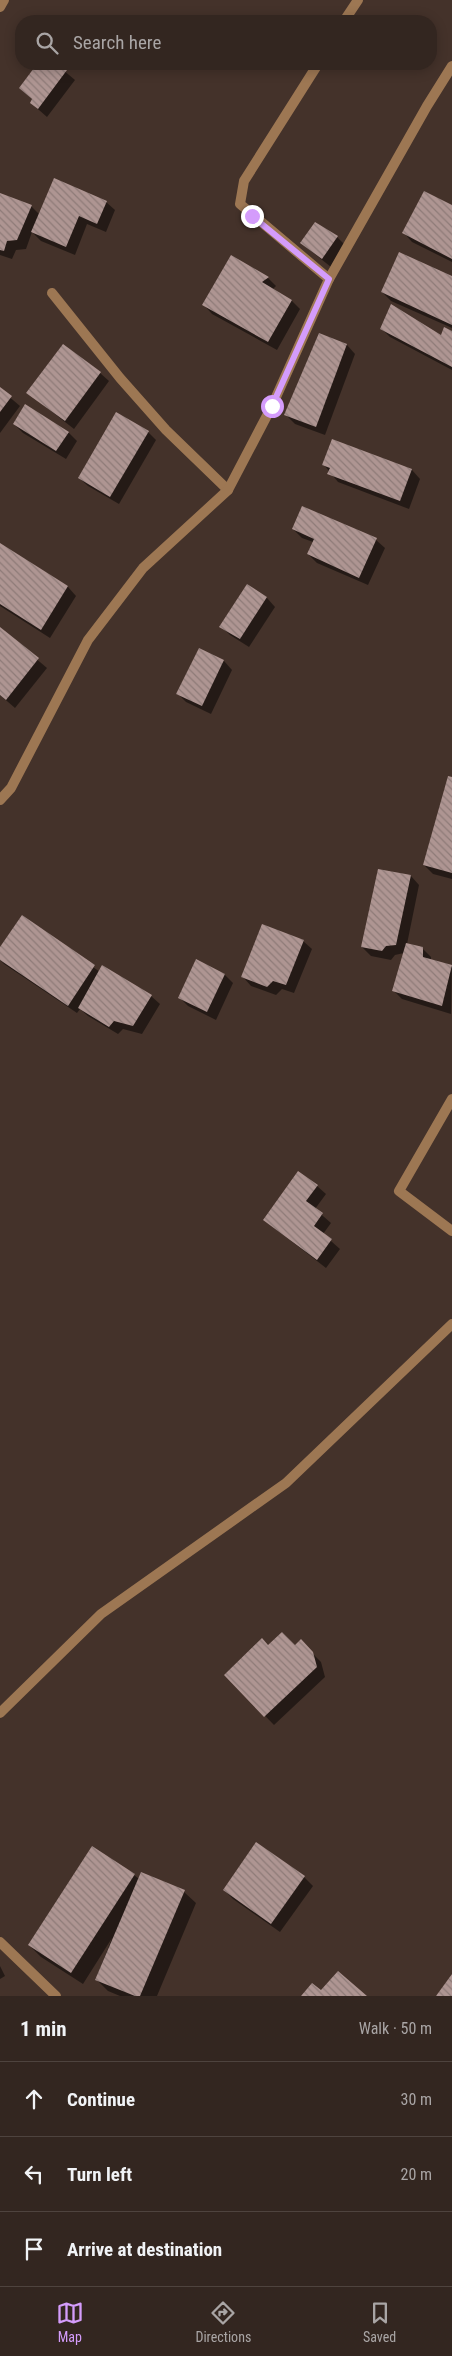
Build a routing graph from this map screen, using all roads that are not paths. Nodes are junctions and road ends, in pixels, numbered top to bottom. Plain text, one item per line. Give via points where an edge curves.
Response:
1 (4, 0) edge
2 (358, 0) edge
3 (0, 7) edge
4 (348, 15) edge
5 (452, 66) edge
6 (314, 70) edge
7 (329, 279) junction
8 (52, 293) dead end
9 (228, 490) junction
10 (0, 800) edge
11 (452, 1099) edge
12 (452, 1231) edge
13 (452, 1324) edge
14 (0, 1713) edge
15 (0, 1942) edge
16 (56, 1996) edge

1 - 3 street
2 - 4 street
5 - 7 street
6 - 7 street via 244,181 240,204
7 - 9 street via 272,406
8 - 9 street via 159,423
9 - 10 street via 143,568 88,640 11,788
11 - 12 street via 399,1190
13 - 14 street via 286,1483 101,1614
15 - 16 street

